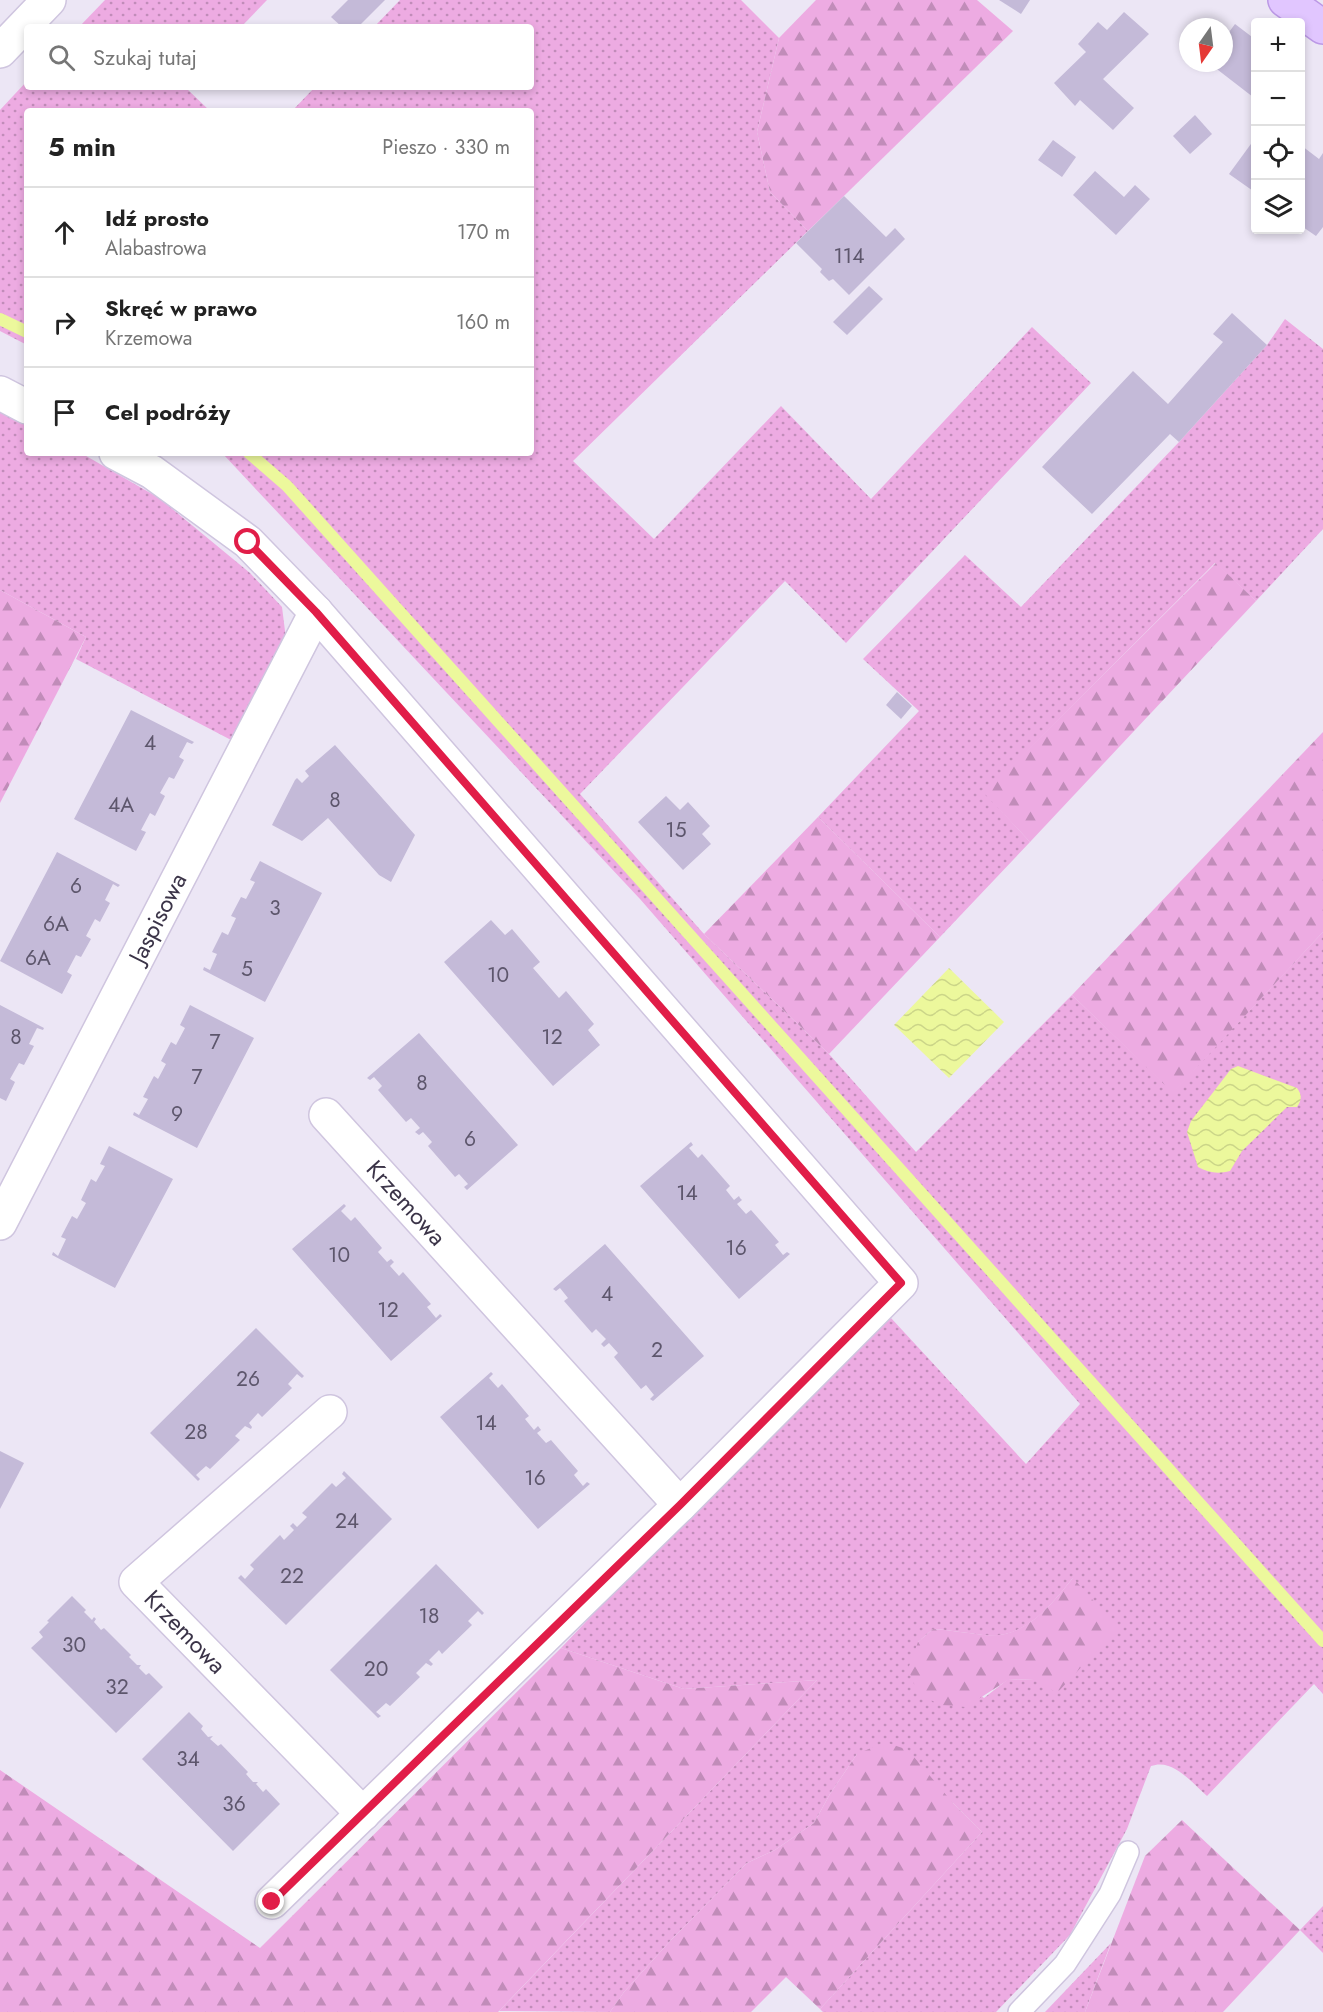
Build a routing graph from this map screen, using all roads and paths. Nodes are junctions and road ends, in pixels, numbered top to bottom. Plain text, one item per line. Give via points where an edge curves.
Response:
1 (49, 0) edge
2 (1285, 0) edge
3 (26, 24) edge
4 (24, 26) edge
5 (1323, 27) edge
6 (0, 51) edge
7 (0, 393) edge
8 (24, 405) edge
9 (122, 456) edge
10 (316, 612) junction
11 (326, 1114) dead end
12 (0, 1223) edge
13 (330, 1412) dead end
14 (680, 1505) junction
15 (363, 1814) junction
16 (1128, 1852) dead end
17 (272, 1902) dead end
18 (1019, 2012) edge

1 - 3 street
2 - 5 street
4 - 6 street
7 - 8 street
9 - 10 street via 152,472 248,542
10 - 12 street, Jaspisowa
10 - 14 street via 901,1283
11 - 14 street, Krzemowa
13 - 15 street, Krzemowa via 136,1582
14 - 15 street
15 - 17 street
16 - 18 lane via 1110,1894 1065,1964

